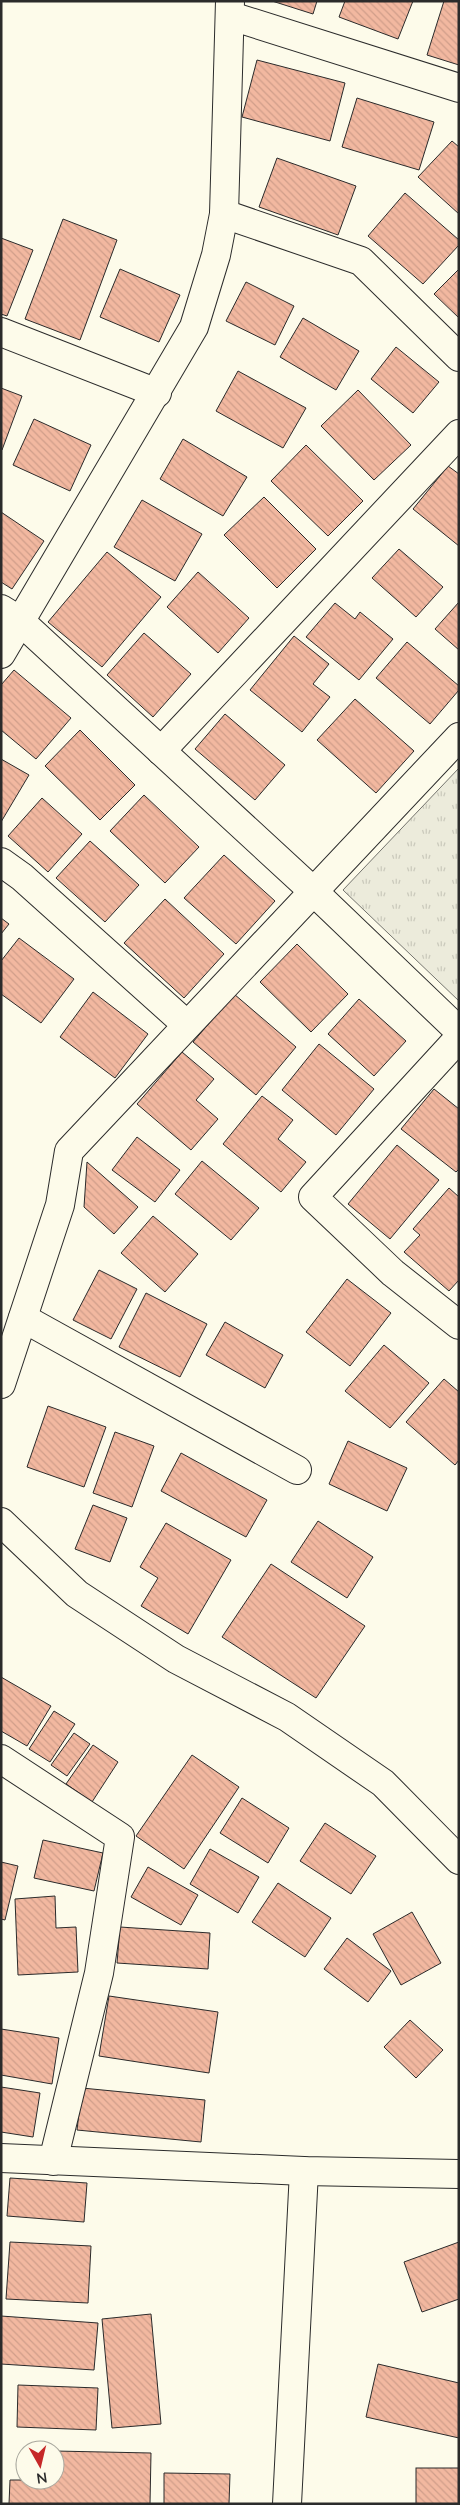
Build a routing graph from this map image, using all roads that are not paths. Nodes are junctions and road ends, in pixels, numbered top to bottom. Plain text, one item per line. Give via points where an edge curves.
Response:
1 (231, 8) edge
2 (459, 88) edge
3 (224, 214) junction
4 (1, 332) edge
5 (459, 357) edge
6 (157, 393) junction
7 (459, 434) edge
8 (10, 614) edge
9 (1, 654) edge
10 (459, 737) edge
11 (160, 751) junction
12 (1, 862) edge
13 (313, 891) junction
14 (187, 1025) junction
15 (459, 1031) edge
16 (459, 1038) edge
17 (23, 1318) junction
18 (459, 1325) edge
19 (1, 1384) edge
20 (297, 1470) dead end
21 (1, 1522) edge
22 (1, 1759) edge
23 (459, 1860) edge
24 (1, 2158) edge
25 (53, 2161) junction
26 (304, 2172) junction
27 (459, 2174) edge
28 (287, 2504) edge

1 - 2 street
1 - 3 street
3 - 5 street via 361,261
3 - 6 street via 216,255 194,327
4 - 6 street
6 - 8 street
7 - 11 street
8 - 9 street
8 - 11 street
10 - 13 street
11 - 13 street
12 - 14 street via 22,877
13 - 14 street
13 - 15 street
14 - 17 street via 69,1151 60,1205
16 - 18 street via 313,1197 393,1273
17 - 19 street
17 - 20 street
21 - 23 street via 77,1594 176,1659 287,1717 383,1783
22 - 25 street via 120,1837 99,1973
24 - 25 street
25 - 26 street
26 - 27 street
26 - 28 street

